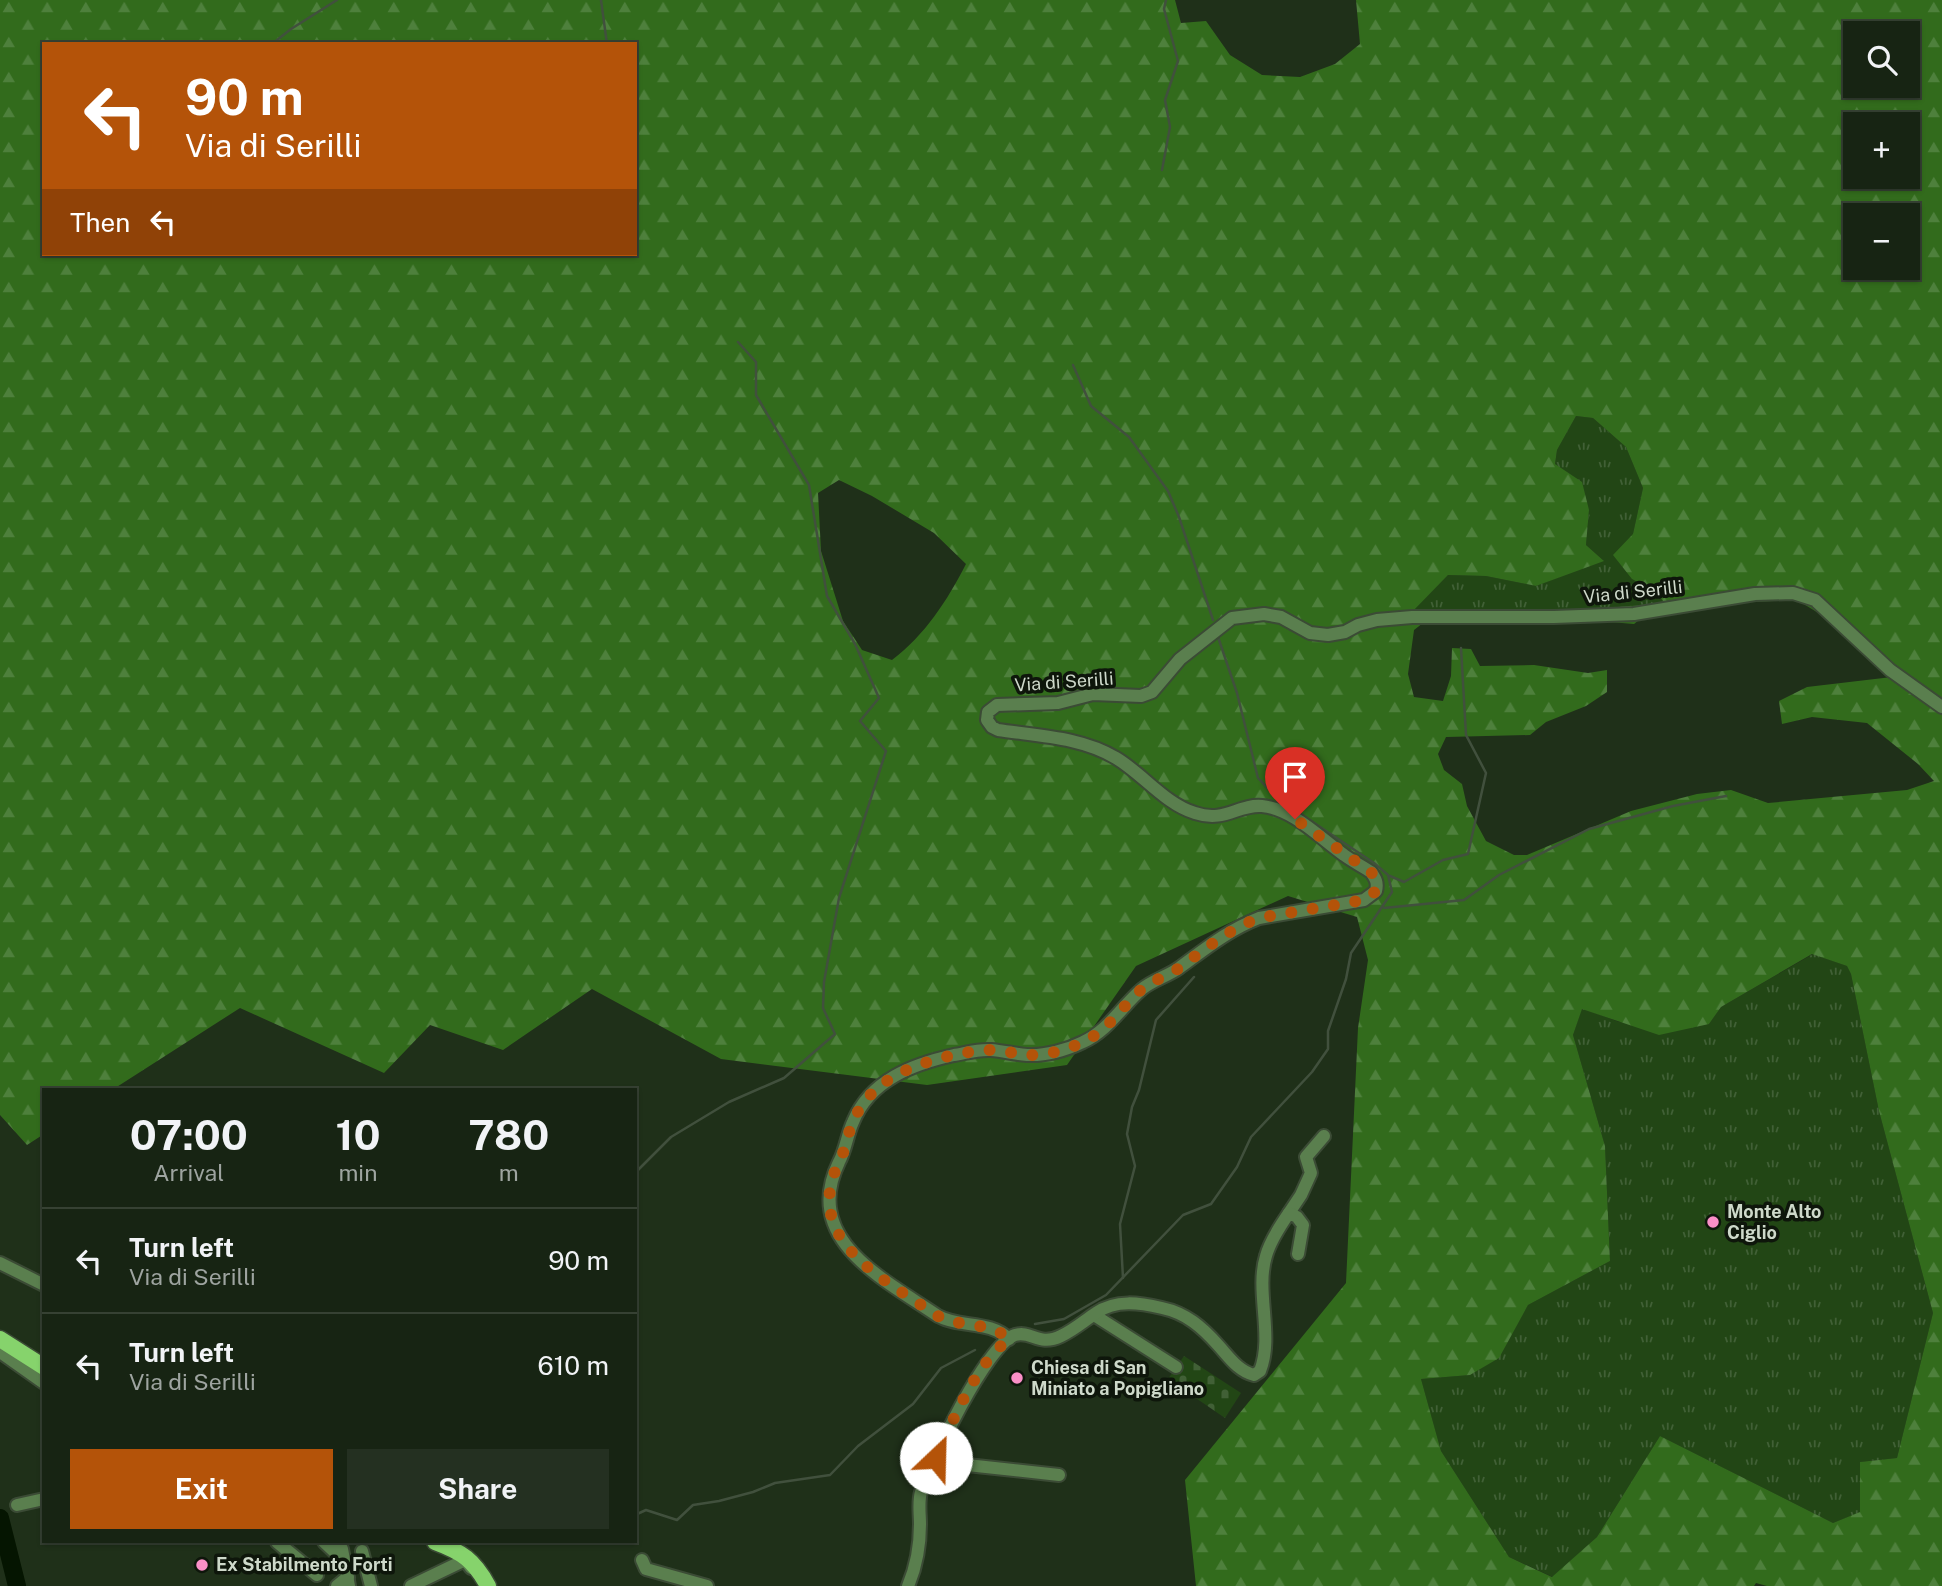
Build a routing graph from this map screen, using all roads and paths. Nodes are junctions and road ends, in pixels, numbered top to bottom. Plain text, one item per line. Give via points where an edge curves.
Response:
1 (1942, 707) edge
2 (1324, 1136) dead end
3 (1289, 1213) junction
4 (1297, 1254) dead end
5 (0, 1263) edge
6 (42, 1284) edge
7 (1094, 1315) junction
8 (0, 1339) edge
9 (1009, 1339) junction
10 (0, 1352) edge
11 (42, 1366) edge
12 (1176, 1367) dead end
13 (42, 1382) edge
14 (936, 1458) junction
15 (1059, 1475) dead end
16 (42, 1499) edge
17 (17, 1505) dead end
18 (278, 1543) edge
19 (326, 1543) edge
20 (438, 1543) edge
21 (362, 1551) dead end
22 (341, 1552) edge
23 (642, 1560) dead end
24 (472, 1561) junction
25 (317, 1575) dead end
26 (349, 1581) edge
27 (337, 1586) edge
28 (371, 1586) edge
29 (411, 1586) edge
30 (488, 1586) edge
31 (707, 1586) edge
32 (908, 1586) edge

1 - 9 street, Via di Serilli via 1890,670 1815,600 1793,593 1755,594 1634,614 1377,620 1328,635 1310,633 1281,617 1232,618 1180,659 1152,692 997,705 988,712 992,727 1099,749 1195,813 1224,817 1262,806 1295,819 1371,872 1377,885 1364,900 1244,924 1144,988 1084,1042 1049,1054 985,1049 944,1057 903,1070 874,1090 853,1121 831,1178 830,1219 853,1256 938,1316 982,1326
2 - 3 street via 1306,1157 1311,1173
3 - 4 street via 1303,1225
3 - 7 street via 1265,1258 1265,1354 1254,1375 1239,1368 1201,1327 1175,1311 1121,1303
5 - 6 street
7 - 9 street via 1049,1341 1026,1335
7 - 12 street
8 - 11 main road
9 - 14 street via 978,1377
10 - 13 street
14 - 15 street
14 - 32 street via 921,1493 918,1560
16 - 17 street
18 - 25 street
19 - 22 street
20 - 24 main road
21 - 28 street
22 - 26 street
23 - 31 street via 646,1569
24 - 29 street
24 - 30 main road
26 - 27 street

